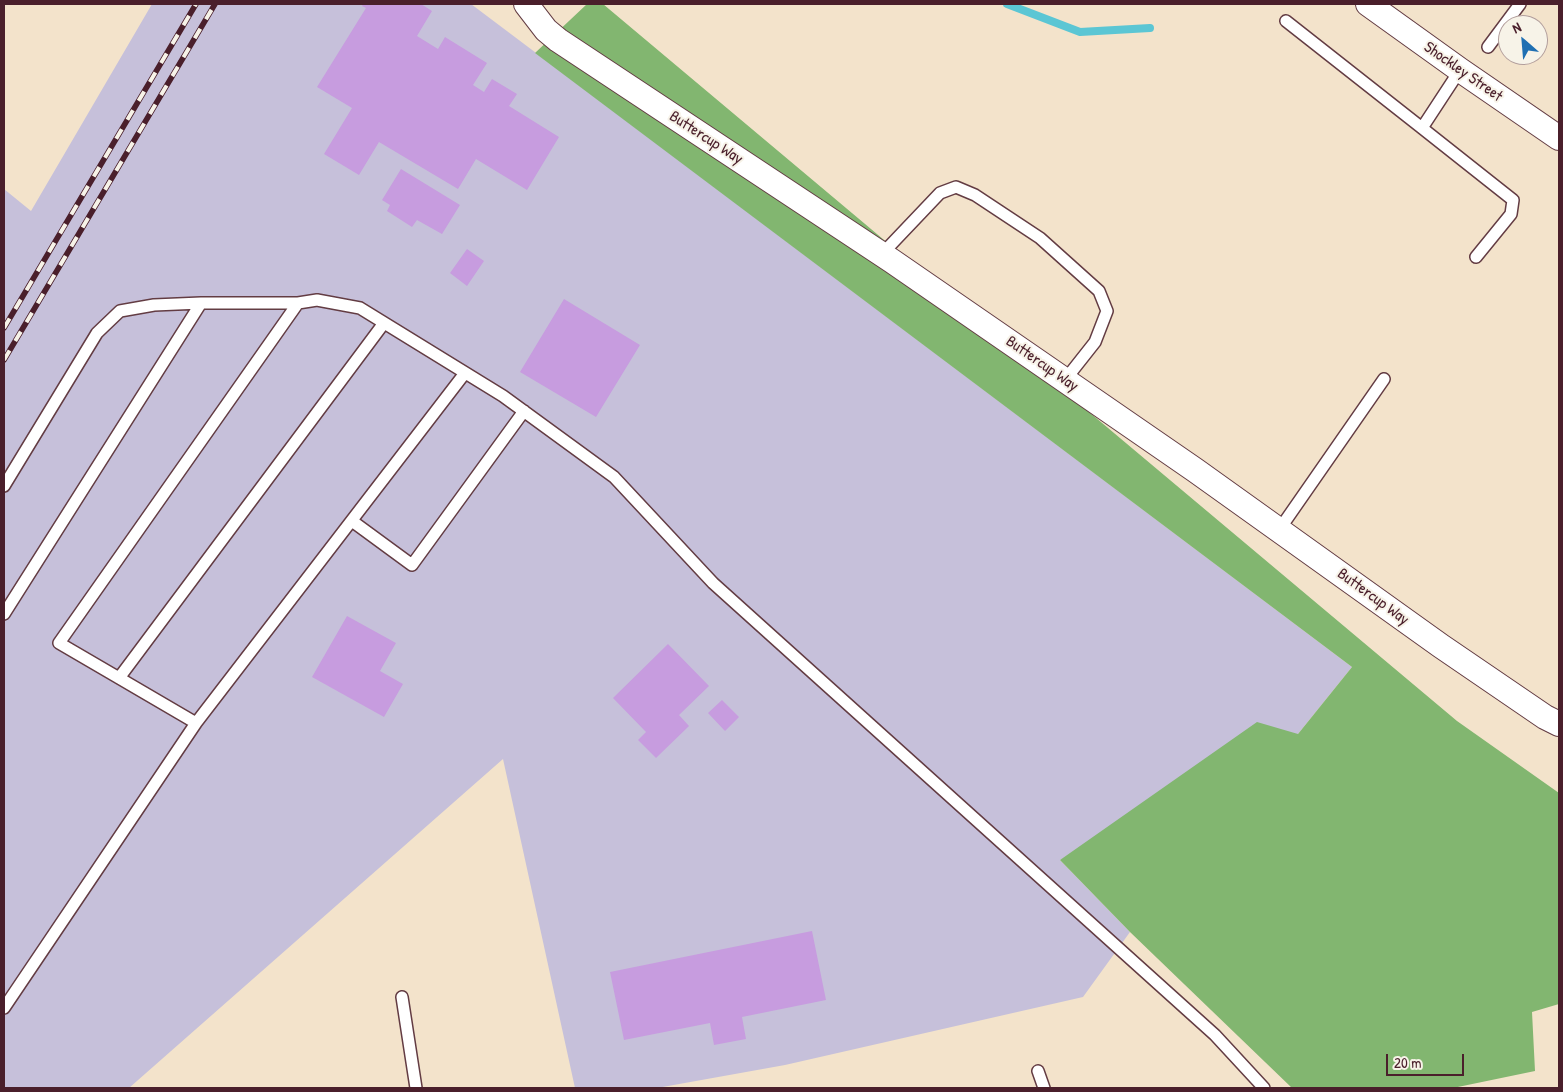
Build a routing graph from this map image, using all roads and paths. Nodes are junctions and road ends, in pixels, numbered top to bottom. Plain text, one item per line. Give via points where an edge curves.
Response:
1 (526, 4) edge
2 (1368, 4) edge
3 (1520, 4) edge
4 (1286, 21) dead end
5 (1488, 47) dead end
6 (1460, 70) junction
7 (1422, 128) junction
8 (1559, 138) edge
9 (882, 254) junction
10 (1476, 258) dead end
11 (201, 303) junction
12 (298, 303) junction
13 (384, 323) junction
14 (465, 372) junction
15 (1065, 380) junction
16 (1384, 380) dead end
17 (524, 411) junction
18 (4, 486) edge
19 (352, 521) junction
20 (1279, 530) junction
21 (4, 614) edge
22 (119, 678) junction
23 (196, 723) junction
24 (1559, 724) edge
25 (402, 997) dead end
26 (4, 1008) edge
27 (1038, 1071) dead end
28 (416, 1088) edge
29 (1044, 1088) edge
30 (1264, 1088) edge

1 - 9 street, Buttercup Way via 558,40
2 - 6 street, Shockley Street
3 - 5 lane
4 - 7 lane
6 - 7 lane
6 - 8 street, Shockley Street
7 - 10 lane via 1513,200 1511,214
9 - 15 street, Buttercup Way
9 - 15 lane via 940,193 956,187 975,195 1040,238 1099,291 1107,311 1094,342
11 - 12 lane
11 - 18 lane via 154,305 120,311 114,316 97,333
11 - 21 lane
12 - 13 lane via 317,300 360,308
12 - 22 lane via 59,643
13 - 14 lane
13 - 22 lane
14 - 17 lane
14 - 19 lane
15 - 20 street, Buttercup Way
16 - 20 lane
17 - 19 lane via 412,565
17 - 30 lane via 614,477 713,583 1216,1035
19 - 23 lane
20 - 24 street, Buttercup Way via 1441,646
22 - 23 lane
23 - 26 lane
25 - 28 lane
27 - 29 lane

